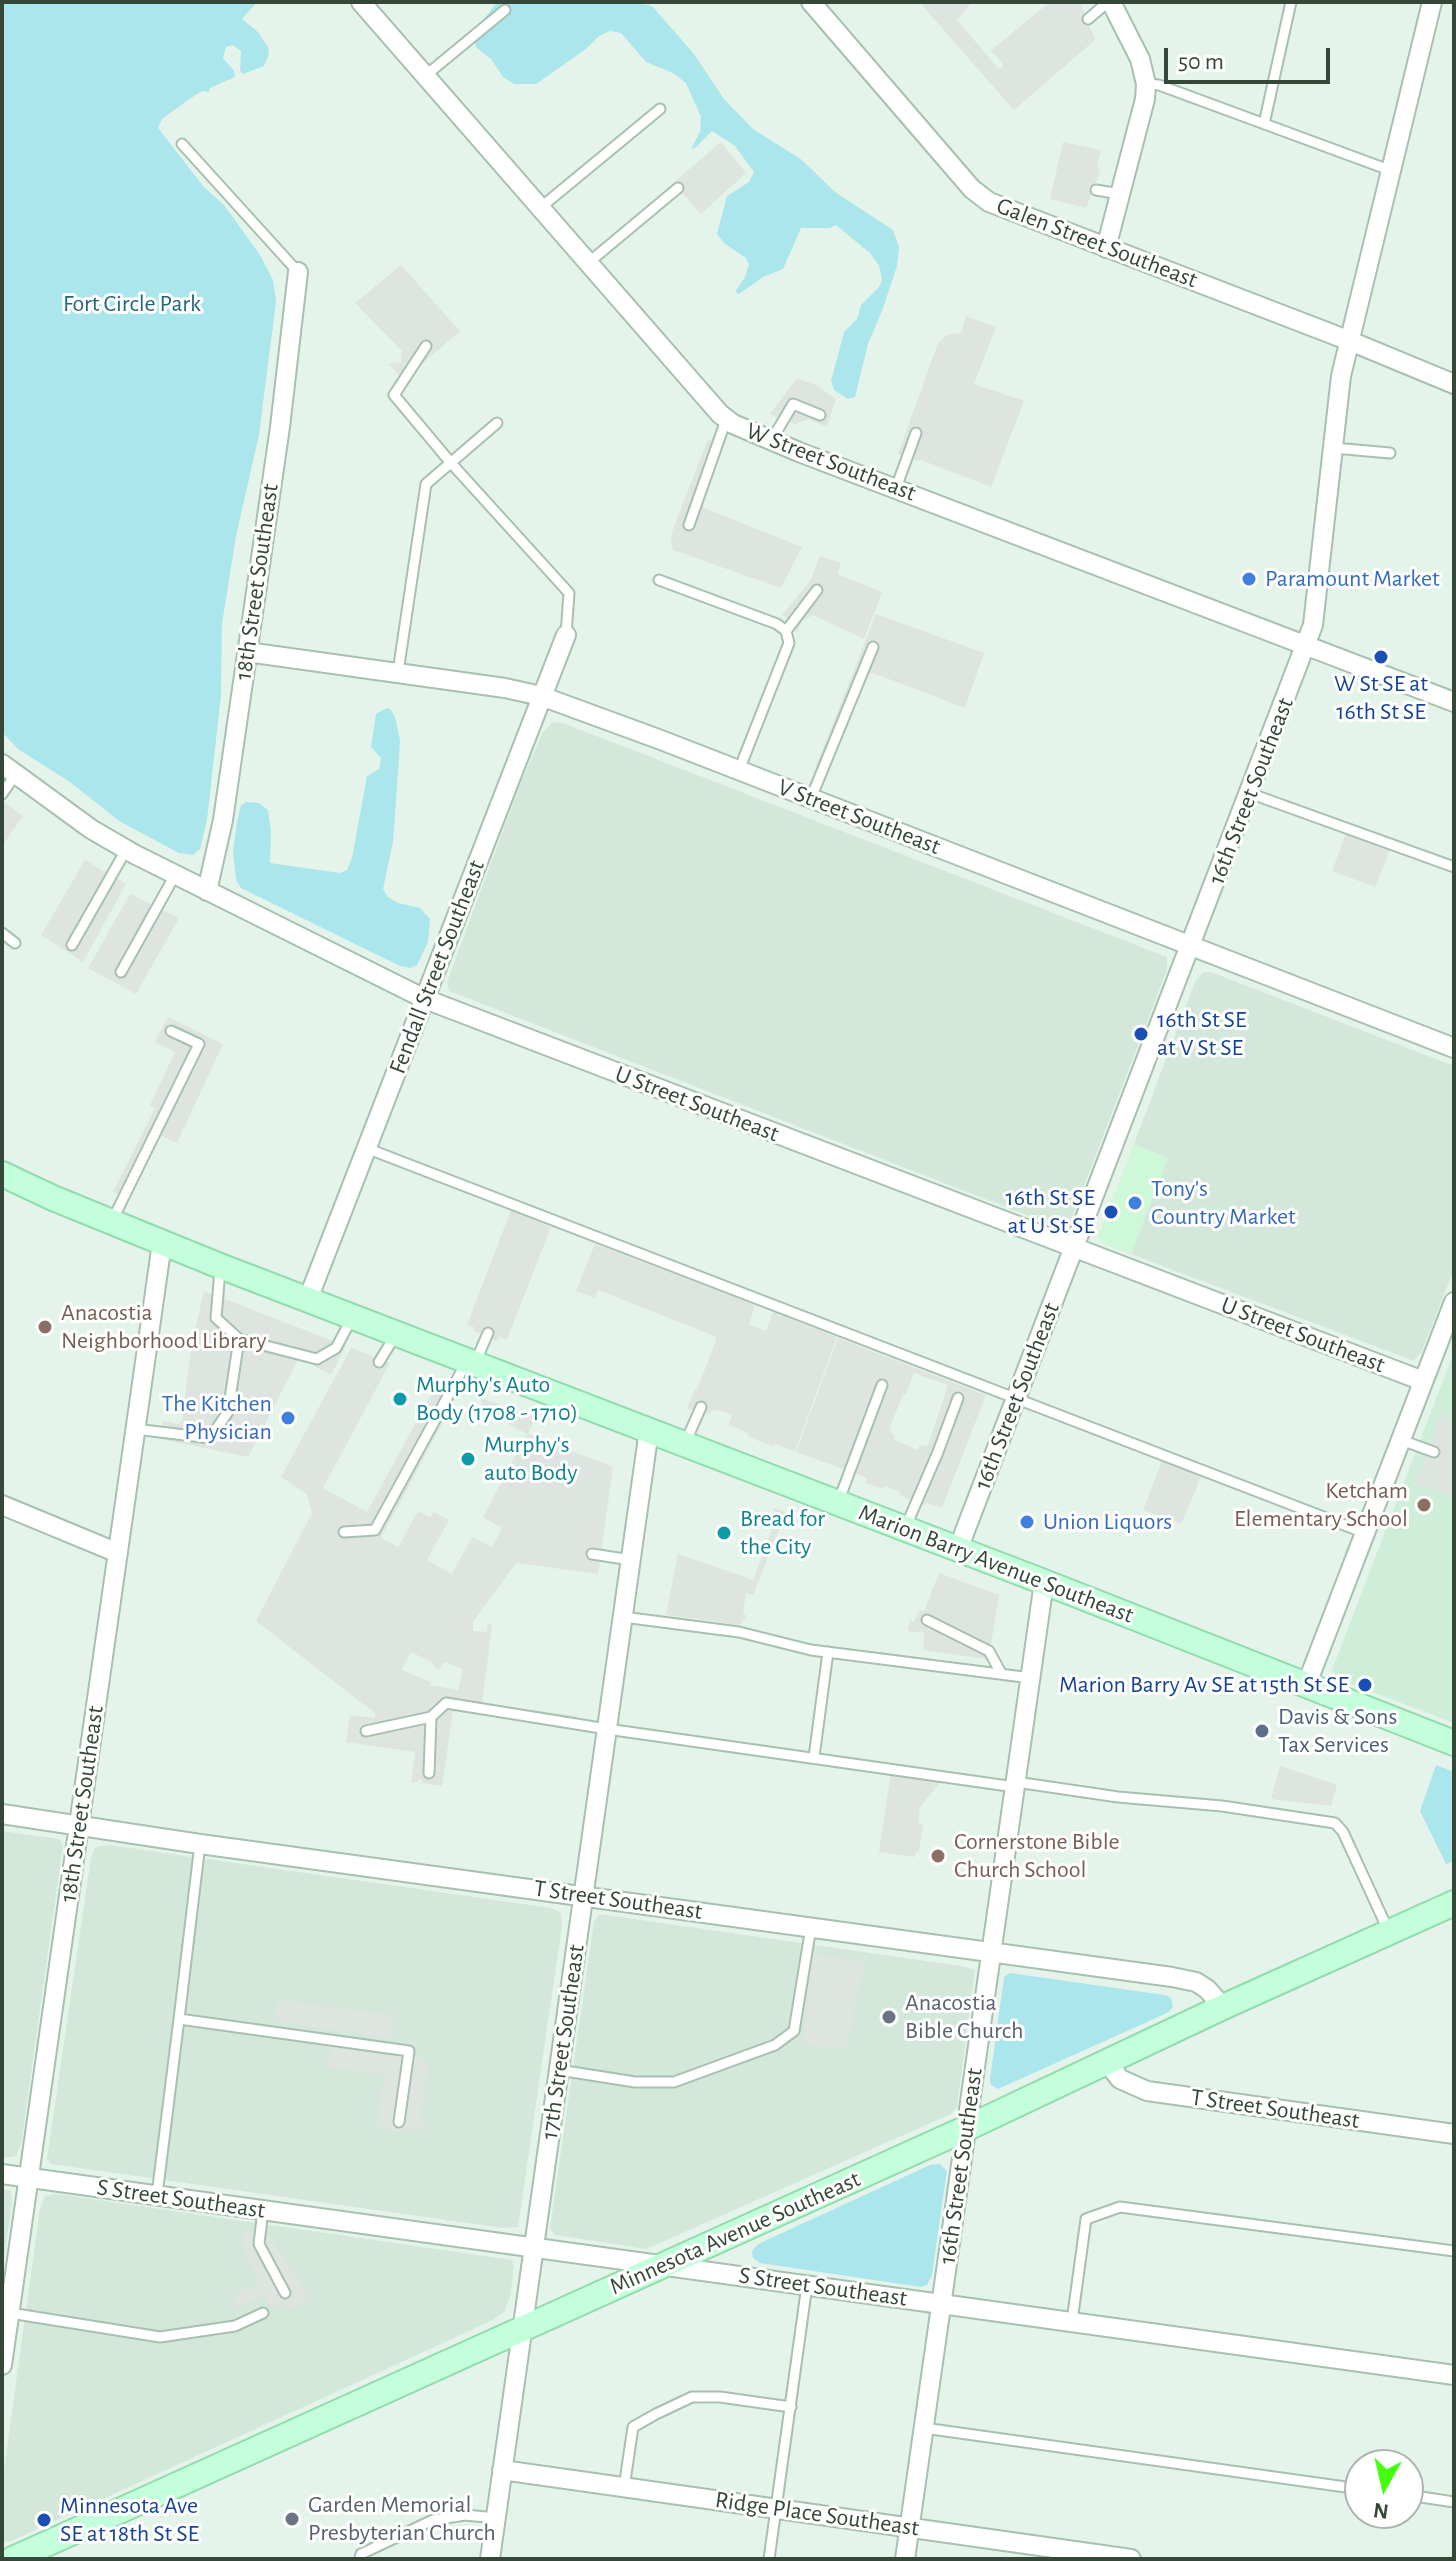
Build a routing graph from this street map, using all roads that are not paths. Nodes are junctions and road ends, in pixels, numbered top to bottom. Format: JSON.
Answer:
{"nodes":[{"id":1,"x":361,"y":2,"type":"edge"},
{"id":2,"x":811,"y":2,"type":"edge"},
{"id":3,"x":1110,"y":2,"type":"edge"},
{"id":4,"x":1291,"y":2,"type":"edge"},
{"id":5,"x":1432,"y":2,"type":"edge"},
{"id":6,"x":505,"y":10,"type":"dead end"},
{"id":7,"x":1088,"y":19,"type":"dead end"},
{"id":8,"x":425,"y":76,"type":"junction"},
{"id":9,"x":1146,"y":84,"type":"junction"},
{"id":10,"x":660,"y":109,"type":"dead end"},
{"id":11,"x":1264,"y":124,"type":"junction"},
{"id":12,"x":182,"y":144,"type":"dead end"},
{"id":13,"x":1392,"y":171,"type":"junction"},
{"id":14,"x":678,"y":188,"type":"dead end"},
{"id":15,"x":1096,"y":190,"type":"dead end"},
{"id":16,"x":1120,"y":194,"type":"junction"},
{"id":17,"x":540,"y":208,"type":"junction"},
{"id":18,"x":1106,"y":248,"type":"junction"},
{"id":19,"x":588,"y":263,"type":"junction"},
{"id":20,"x":298,"y":272,"type":"joint"},
{"id":21,"x":1350,"y":341,"type":"junction"},
{"id":22,"x":426,"y":346,"type":"dead end"},
{"id":23,"x":1454,"y":384,"type":"edge"},
{"id":24,"x":820,"y":415,"type":"dead end"},
{"id":25,"x":726,"y":420,"type":"junction"},
{"id":26,"x":497,"y":423,"type":"dead end"},
{"id":27,"x":916,"y":433,"type":"dead end"},
{"id":28,"x":771,"y":441,"type":"junction"},
{"id":29,"x":1334,"y":448,"type":"junction"},
{"id":30,"x":1390,"y":453,"type":"dead end"},
{"id":31,"x":451,"y":463,"type":"junction"},
{"id":32,"x":896,"y":488,"type":"junction"},
{"id":33,"x":689,"y":525,"type":"dead end"},
{"id":34,"x":659,"y":580,"type":"dead end"},
{"id":35,"x":817,"y":590,"type":"dead end"},
{"id":36,"x":786,"y":631,"type":"junction"},
{"id":37,"x":566,"y":635,"type":"joint"},
{"id":38,"x":1306,"y":646,"type":"junction"},
{"id":39,"x":873,"y":647,"type":"dead end"},
{"id":40,"x":247,"y":652,"type":"junction"},
{"id":41,"x":398,"y":672,"type":"junction"},
{"id":42,"x":541,"y":696,"type":"junction"},
{"id":43,"x":1454,"y":702,"type":"edge"},
{"id":44,"x":9,"y":769,"type":"edge"},
{"id":45,"x":739,"y":770,"type":"junction"},
{"id":46,"x":1249,"y":793,"type":"junction"},
{"id":47,"x":2,"y":794,"type":"edge"},
{"id":48,"x":811,"y":798,"type":"junction"},
{"id":49,"x":126,"y":850,"type":"junction"},
{"id":50,"x":1454,"y":867,"type":"edge"},
{"id":51,"x":175,"y":875,"type":"junction"},
{"id":52,"x":207,"y":891,"type":"junction"},
{"id":53,"x":2,"y":933,"type":"edge"},
{"id":54,"x":15,"y":943,"type":"dead end"},
{"id":55,"x":72,"y":945,"type":"dead end"},
{"id":56,"x":1191,"y":947,"type":"junction"},
{"id":57,"x":121,"y":972,"type":"dead end"},
{"id":58,"x":425,"y":999,"type":"junction"},
{"id":59,"x":171,"y":1031,"type":"dead end"},
{"id":60,"x":1454,"y":1048,"type":"edge"},
{"id":61,"x":366,"y":1148,"type":"junction"},
{"id":62,"x":2,"y":1174,"type":"edge"},
{"id":63,"x":111,"y":1223,"type":"junction"},
{"id":64,"x":162,"y":1243,"type":"junction"},
{"id":65,"x":1074,"y":1248,"type":"junction"},
{"id":66,"x":220,"y":1266,"type":"junction"},
{"id":67,"x":308,"y":1299,"type":"junction"},
{"id":68,"x":1454,"y":1302,"type":"edge"},
{"id":69,"x":353,"y":1317,"type":"junction"},
{"id":70,"x":397,"y":1333,"type":"junction"},
{"id":71,"x":488,"y":1333,"type":"dead end"},
{"id":72,"x":239,"y":1339,"type":"junction"},
{"id":73,"x":379,"y":1362,"type":"dead end"},
{"id":74,"x":471,"y":1362,"type":"junction"},
{"id":75,"x":1423,"y":1381,"type":"junction"},
{"id":76,"x":882,"y":1385,"type":"dead end"},
{"id":77,"x":958,"y":1398,"type":"dead end"},
{"id":78,"x":1016,"y":1398,"type":"junction"},
{"id":79,"x":701,"y":1407,"type":"dead end"},
{"id":80,"x":135,"y":1429,"type":"junction"},
{"id":81,"x":649,"y":1430,"type":"junction"},
{"id":82,"x":1401,"y":1440,"type":"junction"},
{"id":83,"x":685,"y":1444,"type":"junction"},
{"id":84,"x":1434,"y":1452,"type":"dead end"},
{"id":85,"x":838,"y":1503,"type":"junction"},
{"id":86,"x":2,"y":1505,"type":"edge"},
{"id":87,"x":905,"y":1529,"type":"junction"},
{"id":88,"x":344,"y":1532,"type":"dead end"},
{"id":89,"x":1365,"y":1533,"type":"junction"},
{"id":90,"x":958,"y":1549,"type":"junction"},
{"id":91,"x":118,"y":1553,"type":"junction"},
{"id":92,"x":592,"y":1554,"type":"dead end"},
{"id":93,"x":631,"y":1560,"type":"junction"},
{"id":94,"x":1044,"y":1582,"type":"junction"},
{"id":95,"x":623,"y":1617,"type":"junction"},
{"id":96,"x":927,"y":1620,"type":"dead end"},
{"id":97,"x":828,"y":1652,"type":"junction"},
{"id":98,"x":1001,"y":1673,"type":"junction"},
{"id":99,"x":1031,"y":1678,"type":"junction"},
{"id":100,"x":1306,"y":1686,"type":"junction"},
{"id":101,"x":431,"y":1717,"type":"junction"},
{"id":102,"x":607,"y":1729,"type":"junction"},
{"id":103,"x":366,"y":1731,"type":"dead end"},
{"id":104,"x":1454,"y":1743,"type":"edge"},
{"id":105,"x":814,"y":1757,"type":"junction"},
{"id":106,"x":429,"y":1773,"type":"dead end"},
{"id":107,"x":1016,"y":1785,"type":"junction"},
{"id":108,"x":2,"y":1814,"type":"edge"},
{"id":109,"x":79,"y":1825,"type":"junction"},
{"id":110,"x":200,"y":1844,"type":"junction"},
{"id":111,"x":584,"y":1895,"type":"junction"},
{"id":112,"x":1454,"y":1903,"type":"edge"},
{"id":113,"x":811,"y":1927,"type":"junction"},
{"id":114,"x":1389,"y":1932,"type":"junction"},
{"id":115,"x":991,"y":1952,"type":"junction"},
{"id":116,"x":1223,"y":2007,"type":"junction"},
{"id":117,"x":179,"y":2019,"type":"junction"},
{"id":118,"x":1106,"y":2061,"type":"junction"},
{"id":119,"x":559,"y":2070,"type":"junction"},
{"id":120,"x":399,"y":2122,"type":"dead end"},
{"id":121,"x":967,"y":2128,"type":"junction"},
{"id":122,"x":1454,"y":2134,"type":"edge"},
{"id":123,"x":2,"y":2174,"type":"edge"},
{"id":124,"x":29,"y":2178,"type":"junction"},
{"id":125,"x":157,"y":2195,"type":"junction"},
{"id":126,"x":263,"y":2210,"type":"junction"},
{"id":127,"x":534,"y":2247,"type":"junction"},
{"id":128,"x":1454,"y":2251,"type":"edge"},
{"id":129,"x":664,"y":2265,"type":"junction"},
{"id":130,"x":807,"y":2285,"type":"junction"},
{"id":131,"x":285,"y":2293,"type":"dead end"},
{"id":132,"x":942,"y":2304,"type":"junction"},
{"id":133,"x":10,"y":2313,"type":"junction"},
{"id":134,"x":263,"y":2313,"type":"dead end"},
{"id":135,"x":1072,"y":2321,"type":"junction"},
{"id":136,"x":522,"y":2328,"type":"junction"},
{"id":137,"x":2,"y":2365,"type":"edge"},
{"id":138,"x":1454,"y":2375,"type":"edge"},
{"id":139,"x":791,"y":2407,"type":"junction"},
{"id":140,"x":924,"y":2428,"type":"junction"},
{"id":141,"x":502,"y":2470,"type":"junction"},
{"id":142,"x":1344,"y":2487,"type":"edge"},
{"id":143,"x":624,"y":2488,"type":"junction"},
{"id":144,"x":1424,"y":2497,"type":"edge"},
{"id":145,"x":1454,"y":2502,"type":"edge"},
{"id":146,"x":776,"y":2509,"type":"junction"},
{"id":147,"x":496,"y":2518,"type":"junction"},
{"id":148,"x":910,"y":2527,"type":"junction"},
{"id":149,"x":13,"y":2559,"type":"edge"},
{"id":150,"x":360,"y":2559,"type":"edge"},
{"id":151,"x":490,"y":2559,"type":"edge"},
{"id":152,"x":769,"y":2559,"type":"edge"},
{"id":153,"x":905,"y":2559,"type":"edge"},
{"id":154,"x":1131,"y":2559,"type":"edge"}],
"edges":[{"from":1,"to":8,"type":"street","name":"W Street Southeast"},
{"from":2,"to":18,"type":"street","name":"Galen Street Southeast"},
{"from":3,"to":7,"type":"lane"},
{"from":3,"to":9,"type":"street"},
{"from":4,"to":11,"type":"lane"},
{"from":5,"to":13,"type":"street","name":"16th Street Southeast"},
{"from":6,"to":8,"type":"lane"},
{"from":8,"to":17,"type":"street","name":"W Street Southeast"},
{"from":9,"to":11,"type":"lane"},
{"from":9,"to":16,"type":"street"},
{"from":10,"to":17,"type":"lane"},
{"from":11,"to":13,"type":"lane"},
{"from":12,"to":20,"type":"lane"},
{"from":13,"to":21,"type":"street","name":"16th Street Southeast"},
{"from":14,"to":19,"type":"lane"},
{"from":15,"to":16,"type":"lane"},
{"from":16,"to":18,"type":"street"},
{"from":17,"to":19,"type":"street","name":"W Street Southeast"},
{"from":18,"to":21,"type":"street","name":"Galen Street Southeast"},
{"from":19,"to":25,"type":"street","name":"W Street Southeast"},
{"from":20,"to":40,"type":"street","name":"18th Street Southeast"},
{"from":21,"to":23,"type":"street","name":"Galen Street Southeast"},
{"from":21,"to":29,"type":"street","name":"16th Street Southeast"},
{"from":22,"to":31,"type":"lane"},
{"from":24,"to":28,"type":"lane"},
{"from":25,"to":28,"type":"street","name":"W Street Southeast"},
{"from":25,"to":33,"type":"lane"},
{"from":26,"to":31,"type":"lane"},
{"from":27,"to":32,"type":"lane"},
{"from":28,"to":32,"type":"street","name":"W Street Southeast"},
{"from":29,"to":30,"type":"lane"},
{"from":29,"to":38,"type":"street","name":"16th Street Southeast"},
{"from":31,"to":37,"type":"lane"},
{"from":31,"to":41,"type":"lane"},
{"from":32,"to":38,"type":"street","name":"W Street Southeast"},
{"from":34,"to":36,"type":"lane"},
{"from":35,"to":36,"type":"lane"},
{"from":36,"to":45,"type":"lane"},
{"from":37,"to":42,"type":"street","name":"Fendall Street Southeast"},
{"from":38,"to":43,"type":"street","name":"W Street Southeast"},
{"from":38,"to":46,"type":"street","name":"16th Street Southeast"},
{"from":39,"to":48,"type":"lane"},
{"from":40,"to":41,"type":"street","name":"V Street Southeast"},
{"from":40,"to":52,"type":"street","name":"18th Street Southeast"},
{"from":41,"to":42,"type":"street","name":"V Street Southeast"},
{"from":42,"to":45,"type":"street","name":"V Street Southeast"},
{"from":42,"to":58,"type":"street","name":"Fendall Street Southeast"},
{"from":44,"to":47,"type":"lane"},
{"from":44,"to":49,"type":"street","name":"U Street Southeast"},
{"from":45,"to":48,"type":"street","name":"V Street Southeast"},
{"from":46,"to":50,"type":"lane"},
{"from":46,"to":56,"type":"street","name":"16th Street Southeast"},
{"from":48,"to":56,"type":"street","name":"V Street Southeast"},
{"from":49,"to":51,"type":"street","name":"U Street Southeast"},
{"from":49,"to":55,"type":"lane"},
{"from":51,"to":52,"type":"street","name":"U Street Southeast"},
{"from":51,"to":57,"type":"lane"},
{"from":52,"to":58,"type":"street","name":"U Street Southeast"},
{"from":53,"to":54,"type":"lane"},
{"from":56,"to":60,"type":"street","name":"V Street Southeast"},
{"from":56,"to":65,"type":"street","name":"16th Street Southeast"},
{"from":58,"to":61,"type":"street","name":"Fendall Street Southeast"},
{"from":58,"to":65,"type":"street","name":"U Street Southeast"},
{"from":59,"to":63,"type":"lane"},
{"from":61,"to":67,"type":"street","name":"Fendall Street Southeast"},
{"from":61,"to":78,"type":"lane"},
{"from":62,"to":63,"type":"main road","name":"Marion Barry Avenue Southeast"},
{"from":63,"to":64,"type":"main road","name":"Marion Barry Avenue Southeast"},
{"from":64,"to":66,"type":"main road","name":"Marion Barry Avenue Southeast"},
{"from":64,"to":80,"type":"street","name":"18th Street Southeast"},
{"from":65,"to":75,"type":"street","name":"U Street Southeast"},
{"from":65,"to":78,"type":"street","name":"16th Street Southeast"},
{"from":66,"to":67,"type":"main road","name":"Marion Barry Avenue Southeast"},
{"from":66,"to":72,"type":"lane"},
{"from":67,"to":69,"type":"main road","name":"Marion Barry Avenue Southeast"},
{"from":68,"to":75,"type":"street"},
{"from":69,"to":70,"type":"main road","name":"Marion Barry Avenue Southeast"},
{"from":69,"to":72,"type":"lane"},
{"from":70,"to":73,"type":"lane"},
{"from":70,"to":74,"type":"main road","name":"Marion Barry Avenue Southeast"},
{"from":71,"to":74,"type":"lane"},
{"from":72,"to":80,"type":"lane"},
{"from":74,"to":81,"type":"main road","name":"Marion Barry Avenue Southeast"},
{"from":74,"to":88,"type":"lane"},
{"from":75,"to":82,"type":"street"},
{"from":76,"to":85,"type":"lane"},
{"from":77,"to":87,"type":"lane"},
{"from":78,"to":89,"type":"lane"},
{"from":78,"to":90,"type":"street","name":"16th Street Southeast"},
{"from":79,"to":83,"type":"lane"},
{"from":80,"to":91,"type":"street","name":"18th Street Southeast"},
{"from":81,"to":83,"type":"main road","name":"Marion Barry Avenue Southeast"},
{"from":81,"to":93,"type":"street","name":"17th Street Southeast"},
{"from":82,"to":84,"type":"lane"},
{"from":82,"to":89,"type":"street"},
{"from":83,"to":85,"type":"main road","name":"Marion Barry Avenue Southeast"},
{"from":85,"to":87,"type":"main road","name":"Marion Barry Avenue Southeast"},
{"from":86,"to":91,"type":"street"},
{"from":87,"to":90,"type":"main road","name":"Marion Barry Avenue Southeast"},
{"from":89,"to":100,"type":"street"},
{"from":90,"to":94,"type":"main road","name":"Marion Barry Avenue Southeast"},
{"from":91,"to":109,"type":"street","name":"18th Street Southeast"},
{"from":92,"to":93,"type":"lane"},
{"from":93,"to":95,"type":"street","name":"17th Street Southeast"},
{"from":94,"to":99,"type":"street","name":"16th Street Southeast"},
{"from":94,"to":100,"type":"main road","name":"Marion Barry Avenue Southeast"},
{"from":95,"to":97,"type":"lane"},
{"from":95,"to":102,"type":"street","name":"17th Street Southeast"},
{"from":96,"to":98,"type":"lane"},
{"from":97,"to":98,"type":"lane"},
{"from":97,"to":105,"type":"lane"},
{"from":98,"to":99,"type":"lane"},
{"from":99,"to":107,"type":"street","name":"16th Street Southeast"},
{"from":100,"to":104,"type":"main road","name":"Marion Barry Avenue Southeast"},
{"from":101,"to":102,"type":"lane"},
{"from":101,"to":103,"type":"lane"},
{"from":101,"to":106,"type":"lane"},
{"from":102,"to":105,"type":"lane"},
{"from":102,"to":111,"type":"street","name":"17th Street Southeast"},
{"from":105,"to":107,"type":"lane"},
{"from":107,"to":114,"type":"lane"},
{"from":107,"to":115,"type":"street","name":"16th Street Southeast"},
{"from":108,"to":109,"type":"street","name":"T Street Southeast"},
{"from":109,"to":110,"type":"street","name":"T Street Southeast"},
{"from":109,"to":124,"type":"street","name":"18th Street Southeast"},
{"from":110,"to":111,"type":"street","name":"T Street Southeast"},
{"from":110,"to":117,"type":"lane"},
{"from":111,"to":113,"type":"street","name":"T Street Southeast"},
{"from":111,"to":119,"type":"street","name":"17th Street Southeast"},
{"from":112,"to":114,"type":"main road","name":"Minnesota Avenue Southeast"},
{"from":113,"to":115,"type":"street","name":"T Street Southeast"},
{"from":113,"to":119,"type":"lane"},
{"from":114,"to":116,"type":"main road","name":"Minnesota Avenue Southeast"},
{"from":115,"to":116,"type":"street","name":"T Street Southeast"},
{"from":115,"to":121,"type":"street","name":"16th Street Southeast"},
{"from":116,"to":118,"type":"main road","name":"Minnesota Avenue Southeast"},
{"from":117,"to":120,"type":"lane"},
{"from":117,"to":125,"type":"lane"},
{"from":118,"to":121,"type":"main road","name":"Minnesota Avenue Southeast"},
{"from":118,"to":122,"type":"street","name":"T Street Southeast"},
{"from":119,"to":127,"type":"street","name":"17th Street Southeast"},
{"from":121,"to":129,"type":"main road","name":"Minnesota Avenue Southeast"},
{"from":121,"to":132,"type":"street","name":"16th Street Southeast"},
{"from":123,"to":124,"type":"street","name":"S Street Southeast"},
{"from":124,"to":125,"type":"street","name":"S Street Southeast"},
{"from":124,"to":133,"type":"street","name":"18th Street Southeast"},
{"from":125,"to":126,"type":"street","name":"S Street Southeast"},
{"from":126,"to":127,"type":"street","name":"S Street Southeast"},
{"from":126,"to":131,"type":"lane"},
{"from":127,"to":129,"type":"street","name":"S Street Southeast"},
{"from":127,"to":136,"type":"street","name":"17th Street Southeast"},
{"from":128,"to":135,"type":"lane"},
{"from":129,"to":130,"type":"street","name":"S Street Southeast"},
{"from":129,"to":136,"type":"main road","name":"Minnesota Avenue Southeast"},
{"from":130,"to":132,"type":"street","name":"S Street Southeast"},
{"from":130,"to":139,"type":"lane"},
{"from":132,"to":135,"type":"street","name":"S Street Southeast"},
{"from":132,"to":140,"type":"street","name":"16th Street Southeast"},
{"from":133,"to":134,"type":"lane"},
{"from":133,"to":137,"type":"street","name":"18th Street Southeast"},
{"from":135,"to":138,"type":"street","name":"S Street Southeast"},
{"from":136,"to":141,"type":"street","name":"17th Street Southeast"},
{"from":136,"to":149,"type":"main road","name":"Minnesota Avenue Southeast"},
{"from":139,"to":143,"type":"lane"},
{"from":139,"to":146,"type":"lane"},
{"from":140,"to":142,"type":"lane"},
{"from":140,"to":148,"type":"street","name":"16th Street Southeast"},
{"from":141,"to":143,"type":"street","name":"Ridge Place Southeast"},
{"from":141,"to":147,"type":"street","name":"17th Street Southeast"},
{"from":143,"to":146,"type":"street","name":"Ridge Place Southeast"},
{"from":144,"to":145,"type":"lane"},
{"from":146,"to":148,"type":"street","name":"Ridge Place Southeast"},
{"from":146,"to":152,"type":"lane"},
{"from":147,"to":150,"type":"lane"},
{"from":147,"to":151,"type":"street","name":"17th Street Southeast"},
{"from":148,"to":153,"type":"street","name":"16th Street Southeast"},
{"from":148,"to":154,"type":"street","name":"Ridge Place Southeast"}]}
